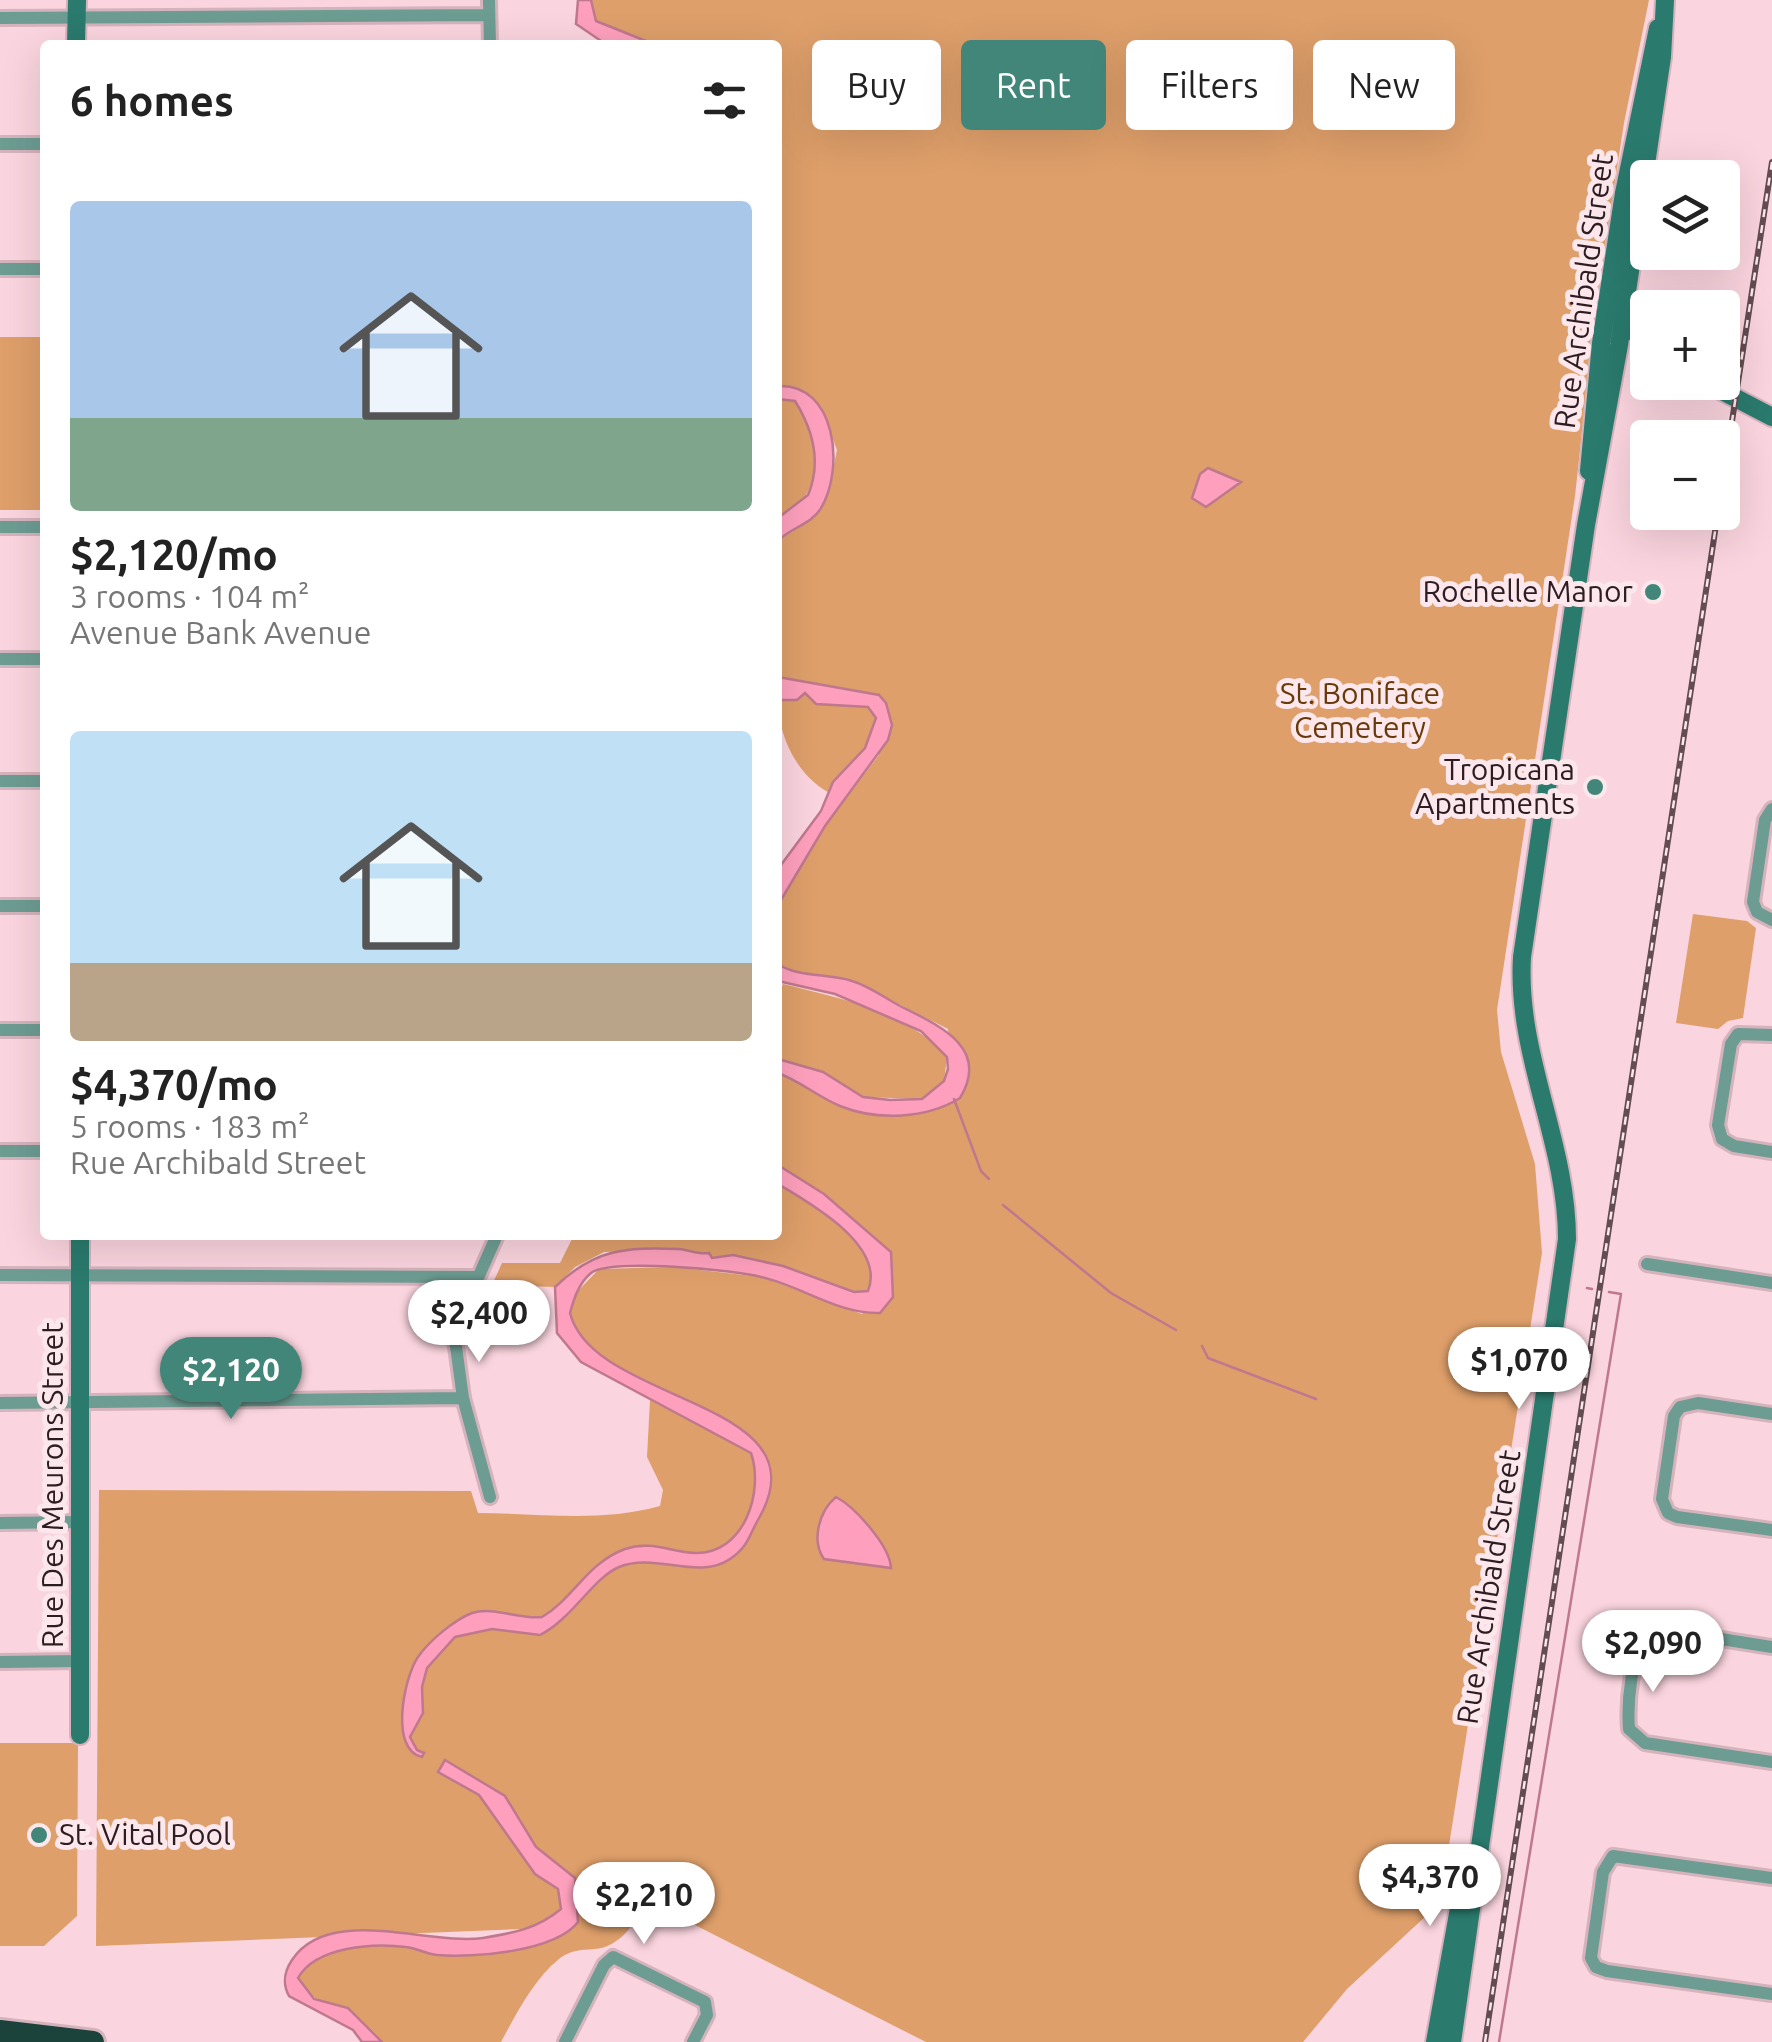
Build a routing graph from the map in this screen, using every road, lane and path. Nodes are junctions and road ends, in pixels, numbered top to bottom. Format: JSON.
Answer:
{"nodes":[{"id":1,"x":490,"y":0,"type":"edge"},
{"id":2,"x":1665,"y":4,"type":"edge"},
{"id":3,"x":76,"y":9,"type":"edge"},
{"id":4,"x":487,"y":15,"type":"junction"},
{"id":5,"x":0,"y":18,"type":"edge"},
{"id":6,"x":76,"y":40,"type":"edge"},
{"id":7,"x":490,"y":40,"type":"edge"},
{"id":8,"x":0,"y":144,"type":"edge"},
{"id":9,"x":40,"y":144,"type":"edge"},
{"id":10,"x":40,"y":269,"type":"edge"},
{"id":11,"x":0,"y":270,"type":"edge"},
{"id":12,"x":1626,"y":289,"type":"junction"},
{"id":13,"x":1630,"y":316,"type":"edge"},
{"id":14,"x":1610,"y":344,"type":"junction"},
{"id":15,"x":1630,"y":348,"type":"edge"},
{"id":16,"x":1739,"y":400,"type":"edge"},
{"id":17,"x":1772,"y":417,"type":"edge"},
{"id":18,"x":40,"y":527,"type":"edge"},
{"id":19,"x":0,"y":528,"type":"edge"},
{"id":20,"x":0,"y":659,"type":"edge"},
{"id":21,"x":40,"y":659,"type":"edge"},
{"id":22,"x":0,"y":782,"type":"edge"},
{"id":23,"x":40,"y":782,"type":"edge"},
{"id":24,"x":1772,"y":809,"type":"edge"},
{"id":25,"x":0,"y":906,"type":"edge"},
{"id":26,"x":40,"y":906,"type":"edge"},
{"id":27,"x":1772,"y":920,"type":"edge"},
{"id":28,"x":0,"y":1030,"type":"edge"},
{"id":29,"x":40,"y":1030,"type":"edge"},
{"id":30,"x":1772,"y":1035,"type":"edge"},
{"id":31,"x":0,"y":1151,"type":"edge"},
{"id":32,"x":40,"y":1151,"type":"edge"},
{"id":33,"x":1772,"y":1152,"type":"edge"},
{"id":34,"x":80,"y":1240,"type":"edge"},
{"id":35,"x":494,"y":1240,"type":"edge"},
{"id":36,"x":1647,"y":1264,"type":"dead end"},
{"id":37,"x":80,"y":1275,"type":"junction"},
{"id":38,"x":0,"y":1276,"type":"edge"},
{"id":39,"x":476,"y":1276,"type":"junction"},
{"id":40,"x":1772,"y":1282,"type":"edge"},
{"id":41,"x":462,"y":1398,"type":"junction"},
{"id":42,"x":0,"y":1402,"type":"edge"},
{"id":43,"x":82,"y":1402,"type":"junction"},
{"id":44,"x":1772,"y":1414,"type":"edge"},
{"id":45,"x":490,"y":1497,"type":"dead end"},
{"id":46,"x":80,"y":1522,"type":"junction"},
{"id":47,"x":0,"y":1523,"type":"edge"},
{"id":48,"x":1772,"y":1530,"type":"edge"},
{"id":49,"x":1772,"y":1647,"type":"edge"},
{"id":50,"x":82,"y":1661,"type":"junction"},
{"id":51,"x":0,"y":1662,"type":"edge"},
{"id":52,"x":80,"y":1735,"type":"dead end"},
{"id":53,"x":1772,"y":1762,"type":"edge"},
{"id":54,"x":1480,"y":1829,"type":"junction"},
{"id":55,"x":1772,"y":1878,"type":"edge"},
{"id":56,"x":1772,"y":1994,"type":"edge"},
{"id":57,"x":0,"y":2031,"type":"edge"},
{"id":58,"x":92,"y":2042,"type":"edge"},
{"id":59,"x":564,"y":2042,"type":"edge"},
{"id":60,"x":692,"y":2042,"type":"edge"},
{"id":61,"x":1436,"y":2042,"type":"edge"},
{"id":62,"x":1452,"y":2042,"type":"edge"}],
"edges":[{"from":1,"to":4,"type":"street"},
{"from":2,"to":12,"type":"main road","name":"Rue Archibald Street"},
{"from":2,"to":14,"type":"main road","name":"Rue Archibald Street"},
{"from":3,"to":4,"type":"street"},
{"from":3,"to":5,"type":"street"},
{"from":3,"to":6,"type":"main road"},
{"from":4,"to":7,"type":"street"},
{"from":8,"to":9,"type":"street"},
{"from":10,"to":11,"type":"street"},
{"from":12,"to":13,"type":"main road"},
{"from":12,"to":14,"type":"main road","name":"Rue Archibald Street"},
{"from":14,"to":15,"type":"main road"},
{"from":14,"to":54,"type":"main road","name":"Rue Archibald Street"},
{"from":16,"to":17,"type":"main road"},
{"from":18,"to":19,"type":"street"},
{"from":20,"to":21,"type":"street"},
{"from":22,"to":23,"type":"street"},
{"from":24,"to":27,"type":"street"},
{"from":25,"to":26,"type":"street"},
{"from":28,"to":29,"type":"street"},
{"from":30,"to":33,"type":"street"},
{"from":31,"to":32,"type":"street"},
{"from":34,"to":37,"type":"main road","name":"Rue Des Meurons Street"},
{"from":35,"to":39,"type":"street"},
{"from":36,"to":40,"type":"street"},
{"from":37,"to":38,"type":"street"},
{"from":37,"to":39,"type":"street"},
{"from":37,"to":43,"type":"main road","name":"Rue Des Meurons Street"},
{"from":39,"to":41,"type":"street"},
{"from":41,"to":43,"type":"street"},
{"from":41,"to":45,"type":"street"},
{"from":42,"to":43,"type":"street"},
{"from":43,"to":46,"type":"main road","name":"Rue Des Meurons Street"},
{"from":44,"to":48,"type":"street"},
{"from":46,"to":47,"type":"street"},
{"from":46,"to":50,"type":"main road","name":"Rue Des Meurons Street"},
{"from":49,"to":53,"type":"street"},
{"from":50,"to":51,"type":"street"},
{"from":50,"to":52,"type":"main road","name":"Rue Des Meurons Street"},
{"from":54,"to":61,"type":"main road","name":"Rue Archibald Street"},
{"from":54,"to":62,"type":"main road","name":"Rue Archibald Street"},
{"from":55,"to":56,"type":"street"},
{"from":57,"to":58,"type":"highway"},
{"from":59,"to":60,"type":"street"}]}
